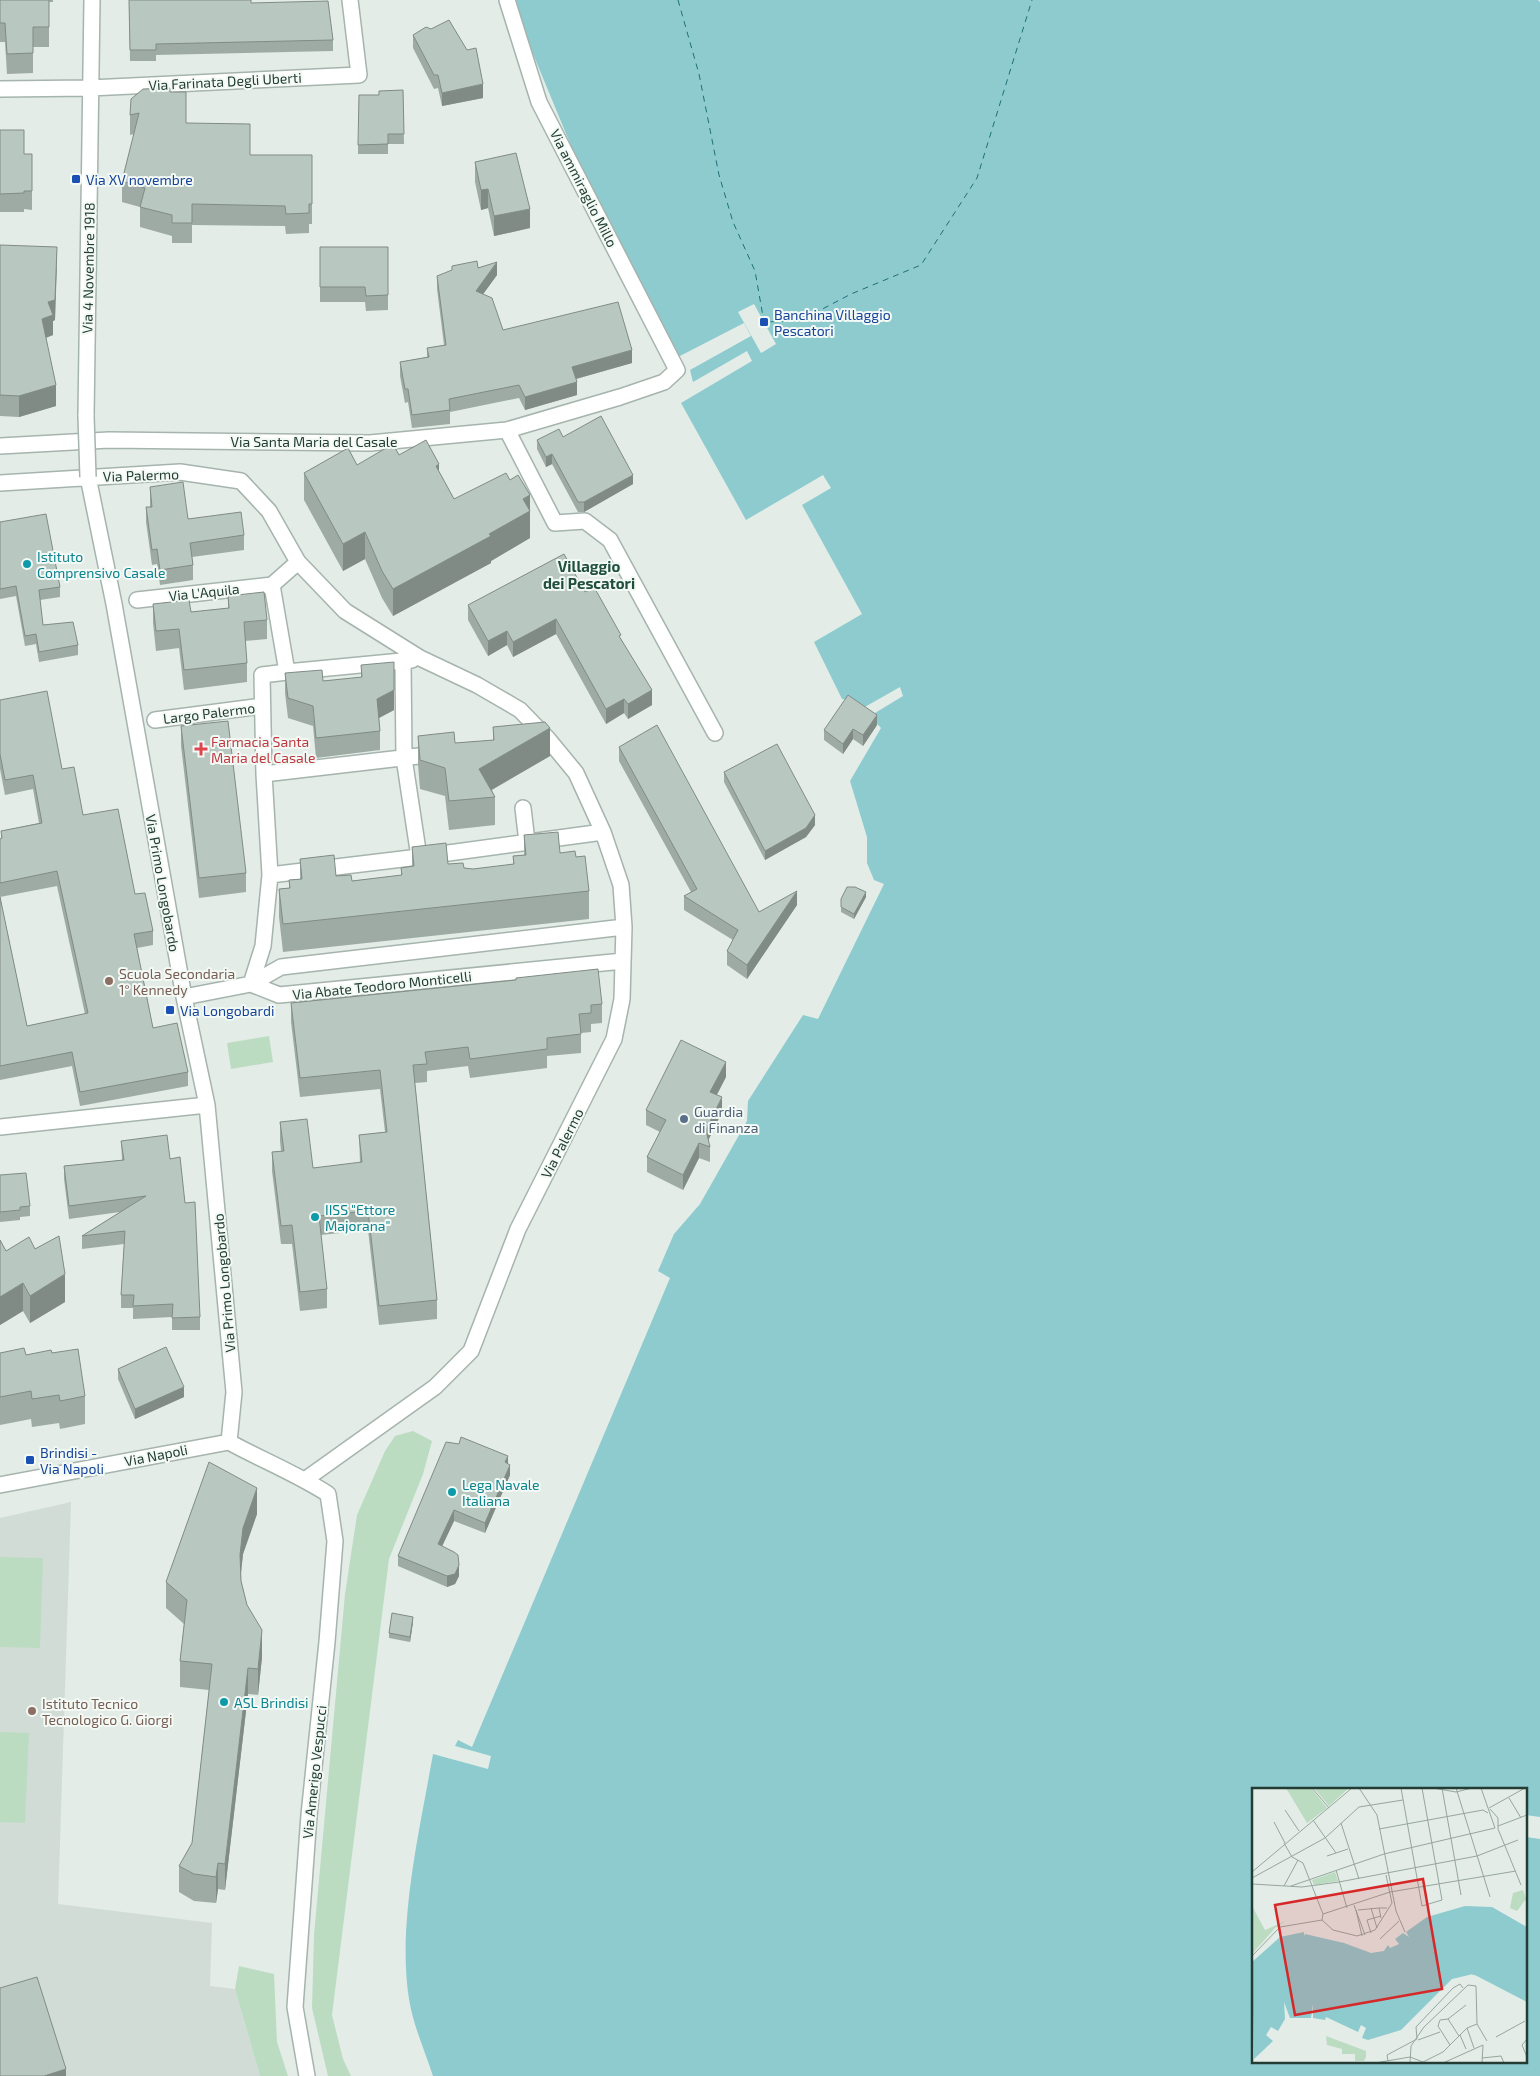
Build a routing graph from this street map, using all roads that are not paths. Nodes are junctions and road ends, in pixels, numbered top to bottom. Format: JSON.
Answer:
{"nodes":[{"id":1,"x":92,"y":0,"type":"edge"},
{"id":2,"x":350,"y":0,"type":"edge"},
{"id":3,"x":507,"y":0,"type":"edge"},
{"id":4,"x":90,"y":88,"type":"junction"},
{"id":5,"x":0,"y":89,"type":"edge"},
{"id":6,"x":677,"y":370,"type":"joint"},
{"id":7,"x":86,"y":416,"type":"joint"},
{"id":8,"x":507,"y":430,"type":"junction"},
{"id":9,"x":0,"y":446,"type":"edge"},
{"id":10,"x":88,"y":477,"type":"junction"},
{"id":11,"x":0,"y":483,"type":"edge"},
{"id":12,"x":298,"y":562,"type":"junction"},
{"id":13,"x":272,"y":585,"type":"junction"},
{"id":14,"x":137,"y":600,"type":"dead end"},
{"id":15,"x":420,"y":658,"type":"junction"},
{"id":16,"x":402,"y":661,"type":"junction"},
{"id":17,"x":287,"y":672,"type":"junction"},
{"id":18,"x":262,"y":706,"type":"junction"},
{"id":19,"x":155,"y":720,"type":"dead end"},
{"id":20,"x":714,"y":733,"type":"dead end"},
{"id":21,"x":548,"y":739,"type":"junction"},
{"id":22,"x":529,"y":741,"type":"edge"},
{"id":23,"x":452,"y":752,"type":"edge"},
{"id":24,"x":404,"y":758,"type":"junction"},
{"id":25,"x":264,"y":774,"type":"junction"},
{"id":26,"x":523,"y":808,"type":"dead end"},
{"id":27,"x":603,"y":832,"type":"junction"},
{"id":28,"x":527,"y":842,"type":"junction"},
{"id":29,"x":419,"y":857,"type":"junction"},
{"id":30,"x":270,"y":875,"type":"junction"},
{"id":31,"x":624,"y":927,"type":"junction"},
{"id":32,"x":623,"y":961,"type":"junction"},
{"id":33,"x":251,"y":984,"type":"junction"},
{"id":34,"x":184,"y":997,"type":"junction"},
{"id":35,"x":207,"y":1104,"type":"junction"},
{"id":36,"x":0,"y":1127,"type":"edge"},
{"id":37,"x":229,"y":1442,"type":"junction"},
{"id":38,"x":306,"y":1480,"type":"junction"},
{"id":39,"x":0,"y":1485,"type":"edge"},
{"id":40,"x":307,"y":2076,"type":"edge"}],
"edges":[{"from":1,"to":4,"type":"street","name":"Via 4 Novembre 1918"},
{"from":2,"to":4,"type":"street","name":"Via Farinata Degli Uberti"},
{"from":3,"to":6,"type":"street","name":"Via ammiraglio Millo"},
{"from":4,"to":5,"type":"street"},
{"from":4,"to":7,"type":"street","name":"Via 4 Novembre 1918"},
{"from":6,"to":8,"type":"street","name":"Via Santa Maria del Casale"},
{"from":7,"to":10,"type":"street","name":"Via Primo Longobardo","bridge":true},
{"from":8,"to":9,"type":"street","name":"Via Santa Maria del Casale"},
{"from":8,"to":20,"type":"street"},
{"from":10,"to":11,"type":"street","name":"Via Palermo"},
{"from":10,"to":12,"type":"street","name":"Via Palermo"},
{"from":10,"to":34,"type":"street","name":"Via Primo Longobardo"},
{"from":12,"to":13,"type":"street"},
{"from":12,"to":15,"type":"street","name":"Via Palermo"},
{"from":13,"to":14,"type":"street","name":"Via L'Aquila"},
{"from":13,"to":17,"type":"street"},
{"from":15,"to":16,"type":"street"},
{"from":15,"to":21,"type":"street","name":"Via Palermo"},
{"from":16,"to":17,"type":"street"},
{"from":16,"to":24,"type":"street"},
{"from":17,"to":18,"type":"street","name":"Largo Palermo"},
{"from":18,"to":19,"type":"street","name":"Largo Palermo"},
{"from":18,"to":25,"type":"street","name":"Largo Palermo"},
{"from":21,"to":22,"type":"street"},
{"from":21,"to":27,"type":"street","name":"Via Palermo"},
{"from":23,"to":24,"type":"street"},
{"from":24,"to":25,"type":"street"},
{"from":24,"to":29,"type":"street"},
{"from":25,"to":30,"type":"street","name":"Largo Palermo"},
{"from":26,"to":28,"type":"street"},
{"from":27,"to":28,"type":"street"},
{"from":27,"to":31,"type":"street","name":"Via Palermo"},
{"from":28,"to":29,"type":"street"},
{"from":29,"to":30,"type":"street"},
{"from":30,"to":33,"type":"street","name":"Largo Palermo"},
{"from":31,"to":32,"type":"street","name":"Via Palermo"},
{"from":31,"to":33,"type":"street","name":"Via Abate Teodoro Monticelli"},
{"from":32,"to":33,"type":"street","name":"Via Abate Teodoro Monticelli"},
{"from":32,"to":38,"type":"street","name":"Via Palermo"},
{"from":33,"to":34,"type":"street"},
{"from":34,"to":35,"type":"street","name":"Via Primo Longobardo"},
{"from":35,"to":36,"type":"street"},
{"from":35,"to":37,"type":"street","name":"Via Primo Longobardo"},
{"from":37,"to":38,"type":"street"},
{"from":37,"to":39,"type":"street","name":"Via Napoli"},
{"from":38,"to":40,"type":"street","name":"Via Amerigo Vespucci"}]}
